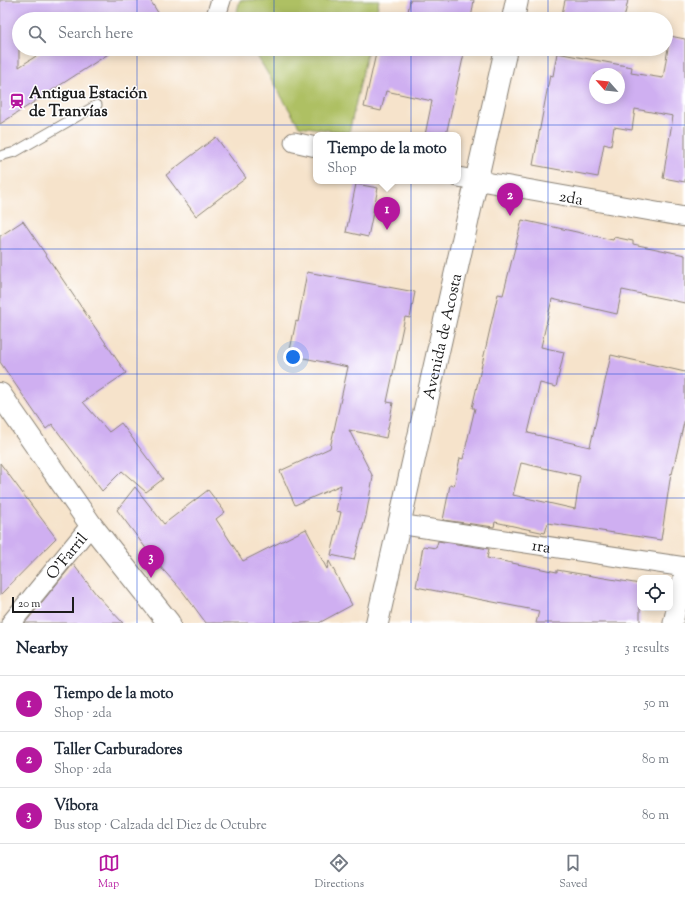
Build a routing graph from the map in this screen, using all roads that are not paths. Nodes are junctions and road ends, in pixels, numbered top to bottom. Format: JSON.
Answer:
{"nodes":[{"id":1,"x":221,"y":0,"type":"edge"},
{"id":2,"x":517,"y":0,"type":"edge"},
{"id":3,"x":217,"y":12,"type":"edge"},
{"id":4,"x":514,"y":12,"type":"edge"},
{"id":5,"x":504,"y":56,"type":"edge"},
{"id":6,"x":97,"y":105,"type":"dead end"},
{"id":7,"x":294,"y":142,"type":"dead end"},
{"id":8,"x":313,"y":146,"type":"edge"},
{"id":9,"x":0,"y":156,"type":"edge"},
{"id":10,"x":467,"y":179,"type":"edge"},
{"id":11,"x":685,"y":217,"type":"edge"},
{"id":12,"x":0,"y":394,"type":"edge"},
{"id":13,"x":398,"y":524,"type":"junction"},
{"id":14,"x":91,"y":525,"type":"junction"},
{"id":15,"x":685,"y":568,"type":"edge"},
{"id":16,"x":10,"y":623,"type":"edge"},
{"id":17,"x":169,"y":623,"type":"edge"},
{"id":18,"x":377,"y":623,"type":"edge"},
{"id":19,"x":673,"y":623,"type":"edge"}],
"edges":[{"from":1,"to":3,"type":"street"},
{"from":2,"to":4,"type":"main road"},
{"from":5,"to":10,"type":"main road","name":"Avenida de Acosta"},
{"from":6,"to":9,"type":"lane"},
{"from":7,"to":8,"type":"street"},
{"from":10,"to":11,"type":"street","name":"2da"},
{"from":10,"to":13,"type":"main road","name":"Avenida de Acosta"},
{"from":12,"to":14,"type":"main road"},
{"from":13,"to":15,"type":"street","name":"1ra"},
{"from":13,"to":18,"type":"main road","name":"Avenida de Acosta"},
{"from":14,"to":16,"type":"street","name":"O'Farril"},
{"from":14,"to":17,"type":"main road"},
{"from":15,"to":19,"type":"street"}]}
